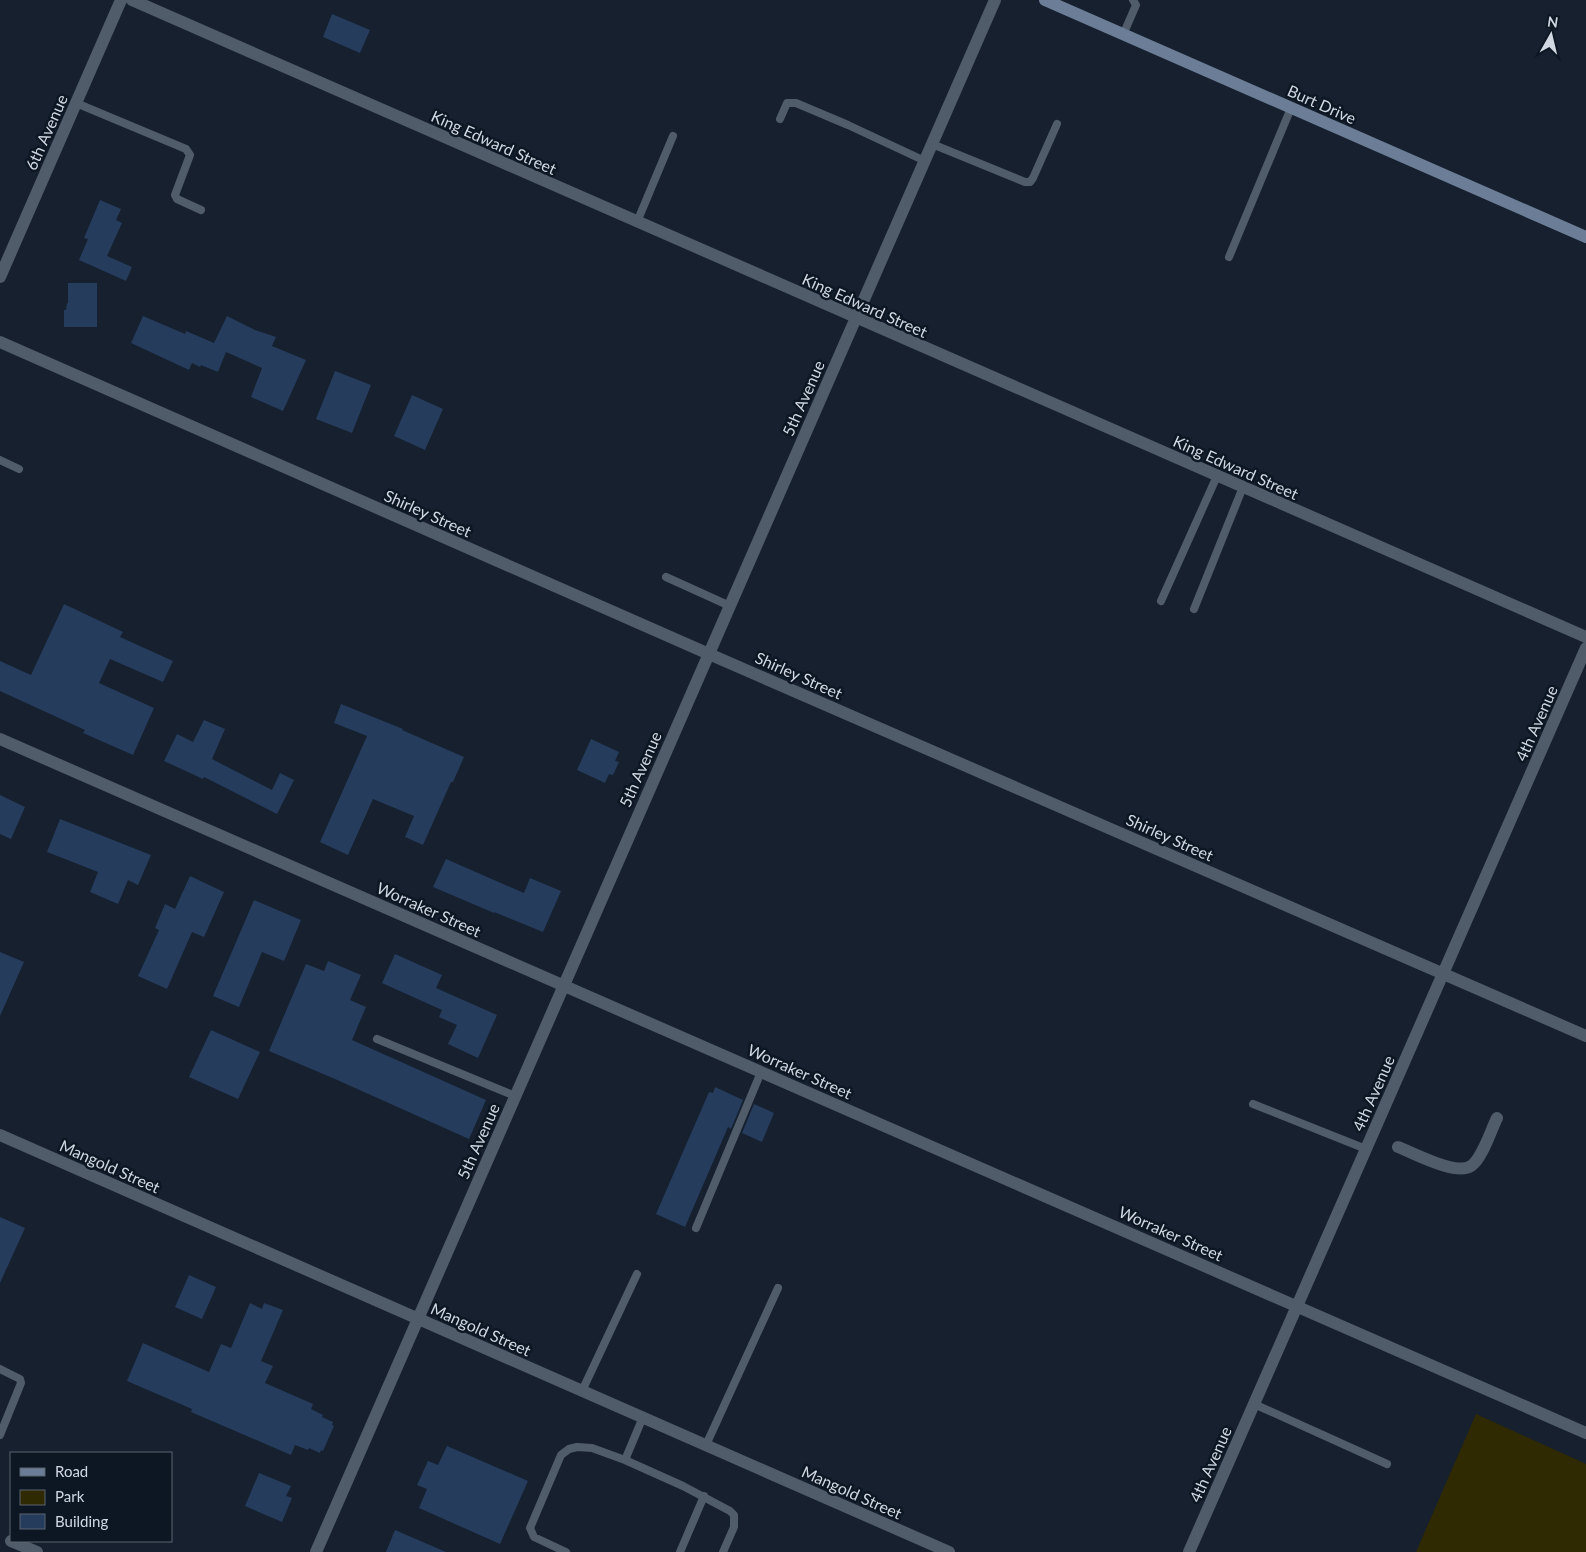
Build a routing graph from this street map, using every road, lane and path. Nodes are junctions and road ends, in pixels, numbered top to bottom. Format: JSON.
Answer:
{"nodes":[{"id":1,"x":122,"y":0,"type":"edge"},
{"id":2,"x":132,"y":0,"type":"edge"},
{"id":3,"x":994,"y":0,"type":"edge"},
{"id":4,"x":1045,"y":0,"type":"edge"},
{"id":5,"x":1133,"y":0,"type":"edge"},
{"id":6,"x":1123,"y":35,"type":"junction"},
{"id":7,"x":76,"y":103,"type":"junction"},
{"id":8,"x":1291,"y":108,"type":"junction"},
{"id":9,"x":780,"y":119,"type":"dead end"},
{"id":10,"x":1057,"y":124,"type":"dead end"},
{"id":11,"x":673,"y":136,"type":"dead end"},
{"id":12,"x":932,"y":144,"type":"junction"},
{"id":13,"x":925,"y":161,"type":"junction"},
{"id":14,"x":201,"y":210,"type":"dead end"},
{"id":15,"x":636,"y":222,"type":"junction"},
{"id":16,"x":1586,"y":237,"type":"edge"},
{"id":17,"x":1229,"y":257,"type":"dead end"},
{"id":18,"x":0,"y":277,"type":"edge"},
{"id":19,"x":856,"y":318,"type":"junction"},
{"id":20,"x":0,"y":342,"type":"edge"},
{"id":21,"x":0,"y":460,"type":"edge"},
{"id":22,"x":19,"y":469,"type":"dead end"},
{"id":23,"x":1217,"y":476,"type":"junction"},
{"id":24,"x":1243,"y":487,"type":"junction"},
{"id":25,"x":666,"y":577,"type":"dead end"},
{"id":26,"x":1162,"y":601,"type":"dead end"},
{"id":27,"x":730,"y":606,"type":"junction"},
{"id":28,"x":1194,"y":609,"type":"dead end"},
{"id":29,"x":1586,"y":637,"type":"edge"},
{"id":30,"x":1586,"y":648,"type":"edge"},
{"id":31,"x":709,"y":654,"type":"junction"},
{"id":32,"x":0,"y":739,"type":"edge"},
{"id":33,"x":1443,"y":973,"type":"junction"},
{"id":34,"x":563,"y":985,"type":"junction"},
{"id":35,"x":1586,"y":1036,"type":"edge"},
{"id":36,"x":377,"y":1039,"type":"dead end"},
{"id":37,"x":762,"y":1072,"type":"junction"},
{"id":38,"x":515,"y":1096,"type":"junction"},
{"id":39,"x":1253,"y":1104,"type":"dead end"},
{"id":40,"x":1497,"y":1118,"type":"dead end"},
{"id":41,"x":0,"y":1135,"type":"edge"},
{"id":42,"x":1398,"y":1147,"type":"dead end"},
{"id":43,"x":1366,"y":1149,"type":"junction"},
{"id":44,"x":696,"y":1228,"type":"dead end"},
{"id":45,"x":637,"y":1274,"type":"dead end"},
{"id":46,"x":778,"y":1288,"type":"dead end"},
{"id":47,"x":1297,"y":1306,"type":"junction"},
{"id":48,"x":418,"y":1319,"type":"junction"},
{"id":49,"x":0,"y":1369,"type":"edge"},
{"id":50,"x":582,"y":1391,"type":"junction"},
{"id":51,"x":1254,"y":1404,"type":"junction"},
{"id":52,"x":643,"y":1418,"type":"junction"},
{"id":53,"x":1586,"y":1432,"type":"edge"},
{"id":54,"x":0,"y":1434,"type":"edge"},
{"id":55,"x":706,"y":1446,"type":"junction"},
{"id":56,"x":625,"y":1460,"type":"junction"},
{"id":57,"x":1386,"y":1464,"type":"dead end"},
{"id":58,"x":704,"y":1496,"type":"junction"},
{"id":59,"x":13,"y":1542,"type":"edge"},
{"id":60,"x":37,"y":1552,"type":"edge"},
{"id":61,"x":316,"y":1552,"type":"edge"},
{"id":62,"x":566,"y":1552,"type":"edge"},
{"id":63,"x":680,"y":1552,"type":"edge"},
{"id":64,"x":723,"y":1552,"type":"edge"},
{"id":65,"x":949,"y":1552,"type":"edge"},
{"id":66,"x":1190,"y":1552,"type":"edge"}],
"edges":[{"from":1,"to":7,"type":"street","name":"6th Avenue"},
{"from":2,"to":15,"type":"street","name":"King Edward Street"},
{"from":3,"to":12,"type":"street","name":"5th Avenue"},
{"from":4,"to":6,"type":"street","name":"Burt Drive"},
{"from":5,"to":6,"type":"lane"},
{"from":6,"to":8,"type":"street","name":"Burt Drive"},
{"from":7,"to":14,"type":"lane"},
{"from":7,"to":18,"type":"street","name":"6th Avenue"},
{"from":8,"to":16,"type":"street","name":"Burt Drive"},
{"from":8,"to":17,"type":"lane"},
{"from":9,"to":13,"type":"lane"},
{"from":10,"to":12,"type":"lane"},
{"from":11,"to":15,"type":"lane"},
{"from":12,"to":13,"type":"street","name":"5th Avenue"},
{"from":13,"to":19,"type":"street","name":"5th Avenue"},
{"from":15,"to":19,"type":"street","name":"King Edward Street"},
{"from":19,"to":23,"type":"street","name":"King Edward Street"},
{"from":19,"to":27,"type":"street","name":"5th Avenue"},
{"from":20,"to":31,"type":"street","name":"Shirley Street"},
{"from":21,"to":22,"type":"lane"},
{"from":23,"to":24,"type":"street","name":"King Edward Street"},
{"from":23,"to":26,"type":"lane"},
{"from":24,"to":28,"type":"lane"},
{"from":24,"to":29,"type":"street","name":"King Edward Street"},
{"from":25,"to":27,"type":"lane"},
{"from":27,"to":31,"type":"street","name":"5th Avenue"},
{"from":30,"to":33,"type":"street","name":"4th Avenue"},
{"from":31,"to":33,"type":"street","name":"Shirley Street"},
{"from":31,"to":34,"type":"street","name":"5th Avenue"},
{"from":32,"to":34,"type":"street","name":"Worraker Street"},
{"from":33,"to":35,"type":"street","name":"Shirley Street"},
{"from":33,"to":43,"type":"street","name":"4th Avenue"},
{"from":34,"to":37,"type":"street","name":"Worraker Street"},
{"from":34,"to":38,"type":"street","name":"5th Avenue"},
{"from":36,"to":38,"type":"lane"},
{"from":37,"to":44,"type":"lane"},
{"from":37,"to":47,"type":"street","name":"Worraker Street"},
{"from":38,"to":48,"type":"street","name":"5th Avenue"},
{"from":39,"to":43,"type":"lane"},
{"from":40,"to":42,"type":"street"},
{"from":41,"to":48,"type":"street","name":"Mangold Street"},
{"from":43,"to":47,"type":"street","name":"4th Avenue"},
{"from":45,"to":50,"type":"lane"},
{"from":46,"to":55,"type":"lane"},
{"from":47,"to":51,"type":"street","name":"4th Avenue"},
{"from":47,"to":53,"type":"street","name":"Worraker Street"},
{"from":48,"to":50,"type":"street","name":"Mangold Street"},
{"from":48,"to":61,"type":"street","name":"5th Avenue"},
{"from":49,"to":54,"type":"lane"},
{"from":50,"to":52,"type":"street","name":"Mangold Street"},
{"from":51,"to":57,"type":"lane"},
{"from":51,"to":66,"type":"street","name":"4th Avenue"},
{"from":52,"to":55,"type":"street","name":"Mangold Street"},
{"from":52,"to":56,"type":"lane"},
{"from":55,"to":65,"type":"street","name":"Mangold Street"},
{"from":56,"to":58,"type":"lane"},
{"from":56,"to":62,"type":"lane"},
{"from":58,"to":63,"type":"lane"},
{"from":58,"to":64,"type":"lane"},
{"from":59,"to":60,"type":"street"}]}
